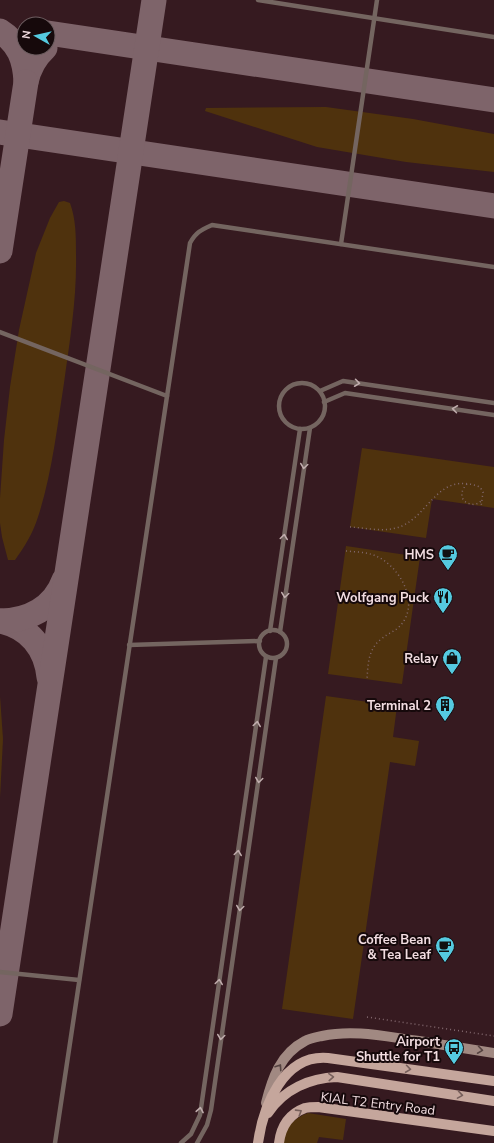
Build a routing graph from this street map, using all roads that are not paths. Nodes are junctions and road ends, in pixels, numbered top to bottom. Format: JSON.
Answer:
{"nodes":[{"id":1,"x":258,"y":0,"type":"edge"},
{"id":2,"x":377,"y":0,"type":"edge"},
{"id":3,"x":374,"y":18,"type":"junction"},
{"id":4,"x":494,"y":37,"type":"edge"},
{"id":5,"x":341,"y":244,"type":"junction"},
{"id":6,"x":494,"y":267,"type":"edge"},
{"id":7,"x":0,"y":332,"type":"edge"},
{"id":8,"x":320,"y":391,"type":"junction"},
{"id":9,"x":167,"y":396,"type":"junction"},
{"id":10,"x":324,"y":402,"type":"junction"},
{"id":11,"x":494,"y":403,"type":"edge"},
{"id":12,"x":494,"y":415,"type":"edge"},
{"id":13,"x":310,"y":428,"type":"junction"},
{"id":14,"x":300,"y":429,"type":"junction"},
{"id":15,"x":270,"y":631,"type":"junction"},
{"id":16,"x":280,"y":632,"type":"junction"},
{"id":17,"x":260,"y":641,"type":"junction"},
{"id":18,"x":129,"y":645,"type":"junction"},
{"id":19,"x":266,"y":657,"type":"junction"},
{"id":20,"x":276,"y":658,"type":"junction"},
{"id":21,"x":0,"y":972,"type":"edge"},
{"id":22,"x":79,"y":980,"type":"junction"},
{"id":23,"x":494,"y":1053,"type":"edge"},
{"id":24,"x":494,"y":1081,"type":"edge"},
{"id":25,"x":494,"y":1101,"type":"edge"},
{"id":26,"x":260,"y":1131,"type":"junction"},
{"id":27,"x":494,"y":1131,"type":"edge"},
{"id":28,"x":198,"y":1142,"type":"edge"},
{"id":29,"x":55,"y":1143,"type":"edge"},
{"id":30,"x":181,"y":1143,"type":"edge"},
{"id":31,"x":258,"y":1143,"type":"edge"},
{"id":32,"x":279,"y":1143,"type":"edge"}],
"edges":[{"from":1,"to":3,"type":"lane"},
{"from":2,"to":3,"type":"lane"},
{"from":3,"to":4,"type":"lane"},
{"from":3,"to":5,"type":"lane"},
{"from":5,"to":6,"type":"lane"},
{"from":5,"to":9,"type":"lane"},
{"from":7,"to":9,"type":"lane"},
{"from":8,"to":10,"type":"lane"},
{"from":8,"to":11,"type":"lane","one_way":true},
{"from":8,"to":14,"type":"lane"},
{"from":9,"to":18,"type":"lane"},
{"from":12,"to":10,"type":"lane","one_way":true},
{"from":10,"to":13,"type":"lane"},
{"from":13,"to":14,"type":"lane"},
{"from":13,"to":16,"type":"lane","one_way":true},
{"from":15,"to":14,"type":"lane","one_way":true},
{"from":15,"to":16,"type":"lane"},
{"from":15,"to":17,"type":"lane"},
{"from":16,"to":20,"type":"lane"},
{"from":17,"to":18,"type":"lane"},
{"from":17,"to":19,"type":"lane"},
{"from":18,"to":22,"type":"lane"},
{"from":19,"to":20,"type":"lane"},
{"from":30,"to":19,"type":"lane","one_way":true},
{"from":20,"to":28,"type":"lane","one_way":true},
{"from":21,"to":22,"type":"lane"},
{"from":22,"to":29,"type":"lane"},
{"from":26,"to":23,"type":"main road","name":"KIAL T2 Entry Road","one_way":true},
{"from":26,"to":24,"type":"main road","name":"KIAL T2 Entry Road","one_way":true},
{"from":26,"to":25,"type":"main road","name":"KIAL T2 Entry Road","one_way":true},
{"from":26,"to":31,"type":"main road","name":"KIAL T2 Entry Road"},
{"from":32,"to":27,"type":"main road","name":"KIAL T2 Entry Road","one_way":true}]}
